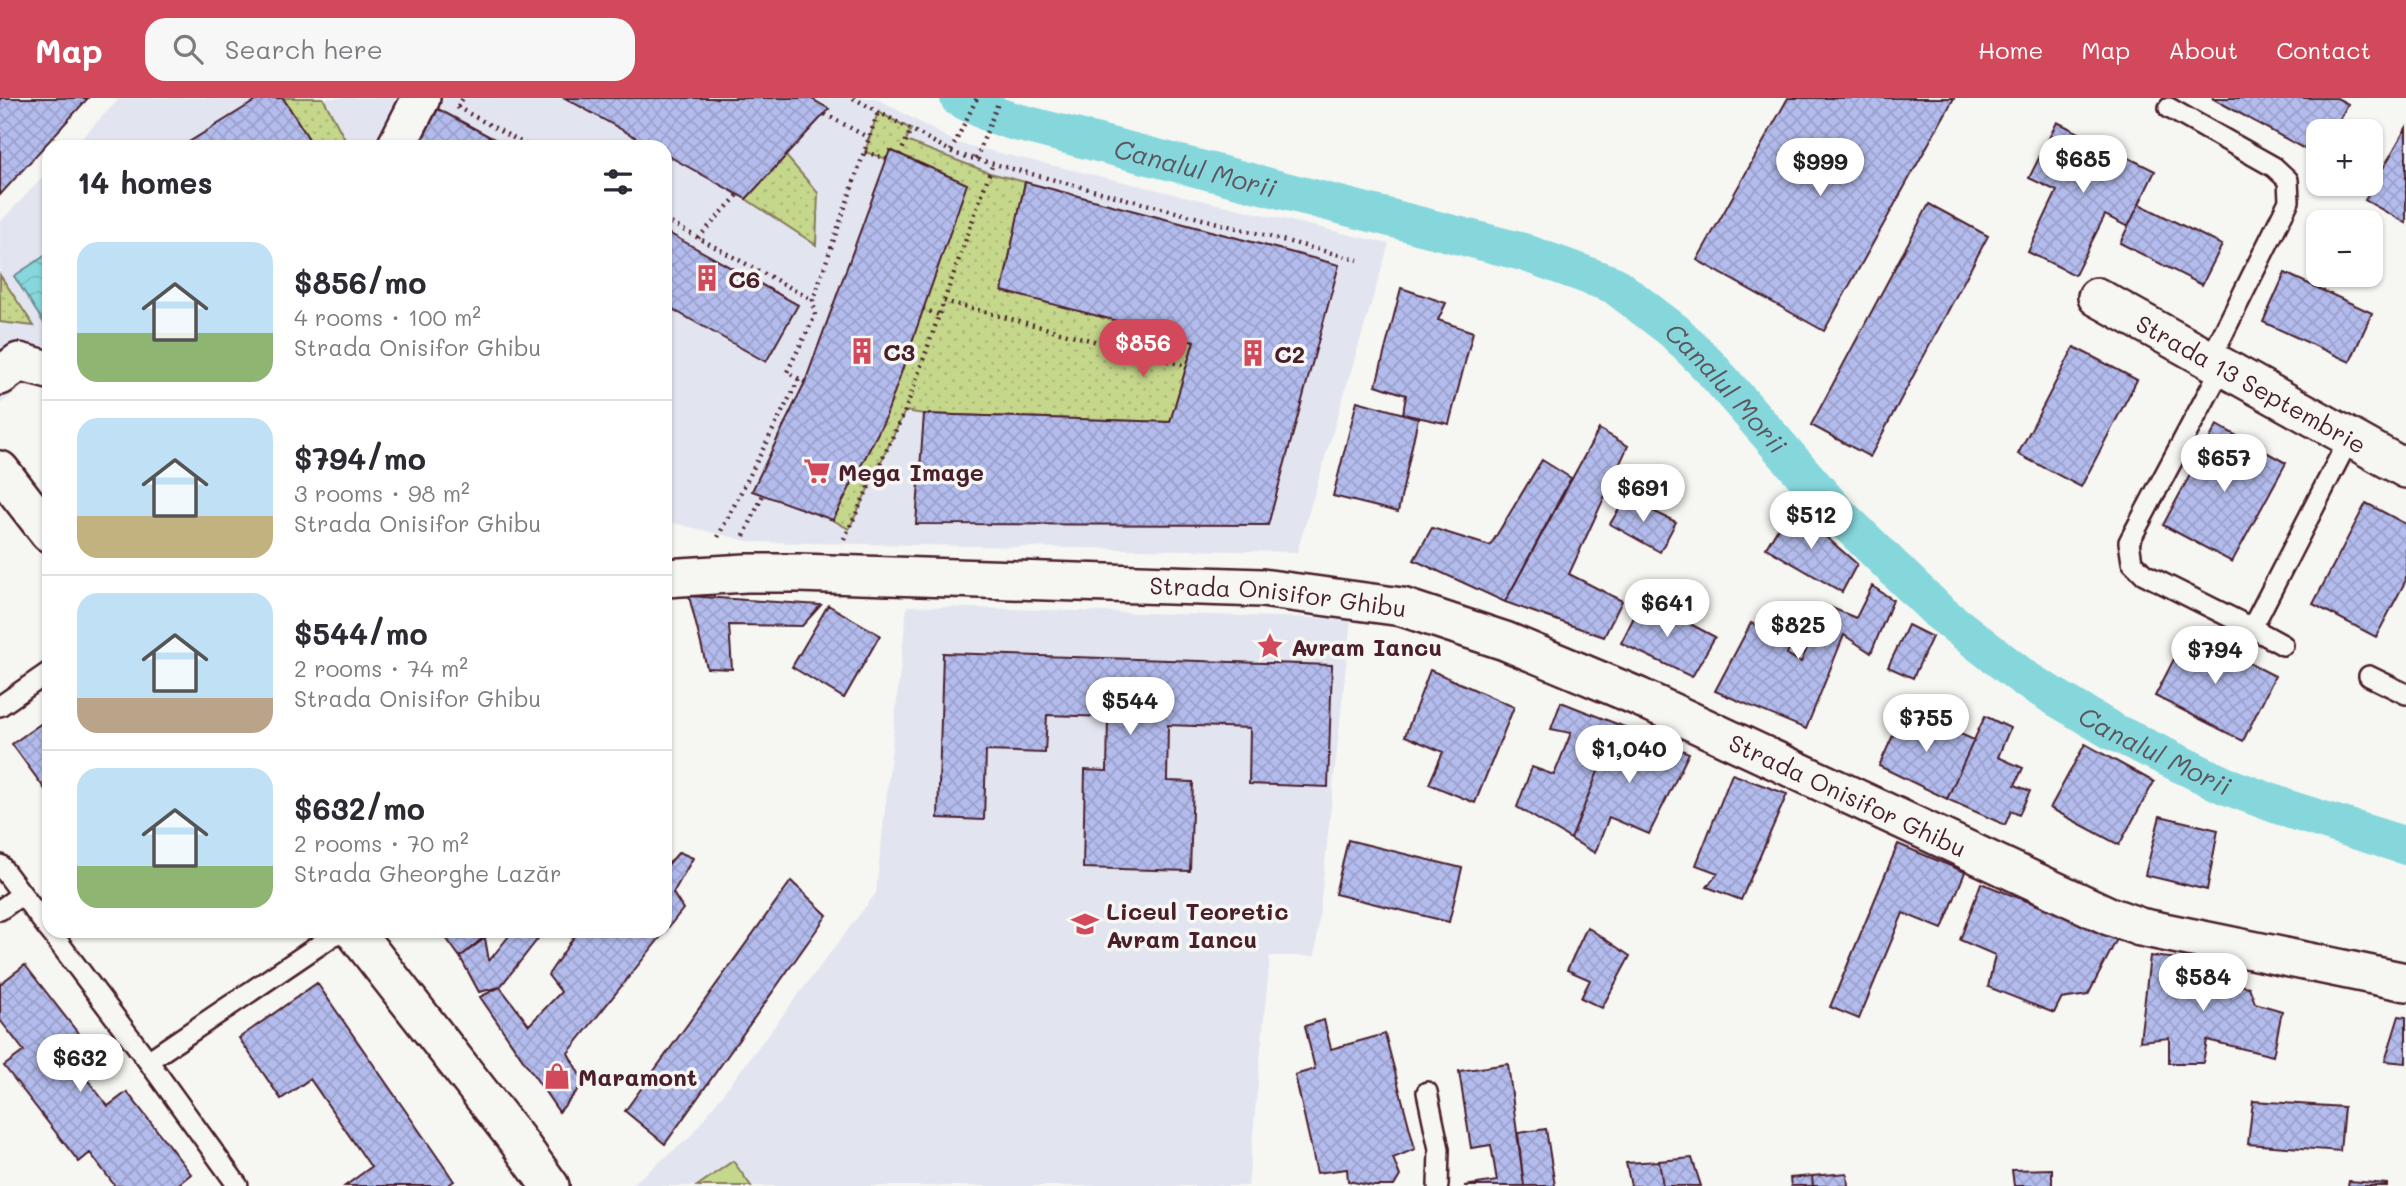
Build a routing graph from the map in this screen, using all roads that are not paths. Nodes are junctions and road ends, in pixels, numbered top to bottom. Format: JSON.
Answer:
{"nodes":[{"id":1,"x":435,"y":100,"type":"edge"},
{"id":2,"x":2169,"y":108,"type":"dead end"},
{"id":3,"x":402,"y":140,"type":"edge"},
{"id":4,"x":2097,"y":298,"type":"dead end"},
{"id":5,"x":2216,"y":363,"type":"junction"},
{"id":6,"x":42,"y":368,"type":"edge"},
{"id":7,"x":0,"y":376,"type":"edge"},
{"id":8,"x":2350,"y":437,"type":"junction"},
{"id":9,"x":2406,"y":468,"type":"edge"},
{"id":10,"x":0,"y":470,"type":"edge"},
{"id":11,"x":42,"y":524,"type":"edge"},
{"id":12,"x":672,"y":577,"type":"edge"},
{"id":13,"x":2252,"y":628,"type":"junction"},
{"id":14,"x":2283,"y":645,"type":"dead end"},
{"id":15,"x":2369,"y":676,"type":"dead end"},
{"id":16,"x":42,"y":677,"type":"edge"},
{"id":17,"x":2406,"y":694,"type":"edge"},
{"id":18,"x":0,"y":706,"type":"edge"},
{"id":19,"x":0,"y":865,"type":"edge"},
{"id":20,"x":22,"y":894,"type":"junction"},
{"id":21,"x":0,"y":909,"type":"edge"},
{"id":22,"x":42,"y":921,"type":"edge"},
{"id":23,"x":55,"y":938,"type":"edge"},
{"id":24,"x":330,"y":938,"type":"edge"},
{"id":25,"x":359,"y":938,"type":"edge"},
{"id":26,"x":2406,"y":982,"type":"edge"},
{"id":27,"x":148,"y":1061,"type":"junction"},
{"id":28,"x":1427,"y":1092,"type":"dead end"},
{"id":29,"x":238,"y":1186,"type":"edge"},
{"id":30,"x":550,"y":1186,"type":"edge"},
{"id":31,"x":1438,"y":1186,"type":"edge"}],
"edges":[{"from":1,"to":3,"type":"street"},
{"from":2,"to":5,"type":"lane"},
{"from":4,"to":5,"type":"street","name":"Strada 13 Septembrie"},
{"from":5,"to":8,"type":"street","name":"Strada 13 Septembrie"},
{"from":5,"to":13,"type":"lane"},
{"from":6,"to":7,"type":"street"},
{"from":8,"to":9,"type":"street","name":"Strada 13 Septembrie"},
{"from":8,"to":13,"type":"lane"},
{"from":10,"to":11,"type":"street"},
{"from":12,"to":26,"type":"street","name":"Strada Onisifor Ghibu"},
{"from":13,"to":14,"type":"lane"},
{"from":15,"to":17,"type":"lane"},
{"from":16,"to":18,"type":"lane"},
{"from":19,"to":20,"type":"lane"},
{"from":20,"to":21,"type":"lane"},
{"from":20,"to":22,"type":"lane"},
{"from":23,"to":27,"type":"lane"},
{"from":24,"to":27,"type":"lane"},
{"from":25,"to":30,"type":"street"},
{"from":27,"to":29,"type":"lane"},
{"from":28,"to":31,"type":"lane"}]}
